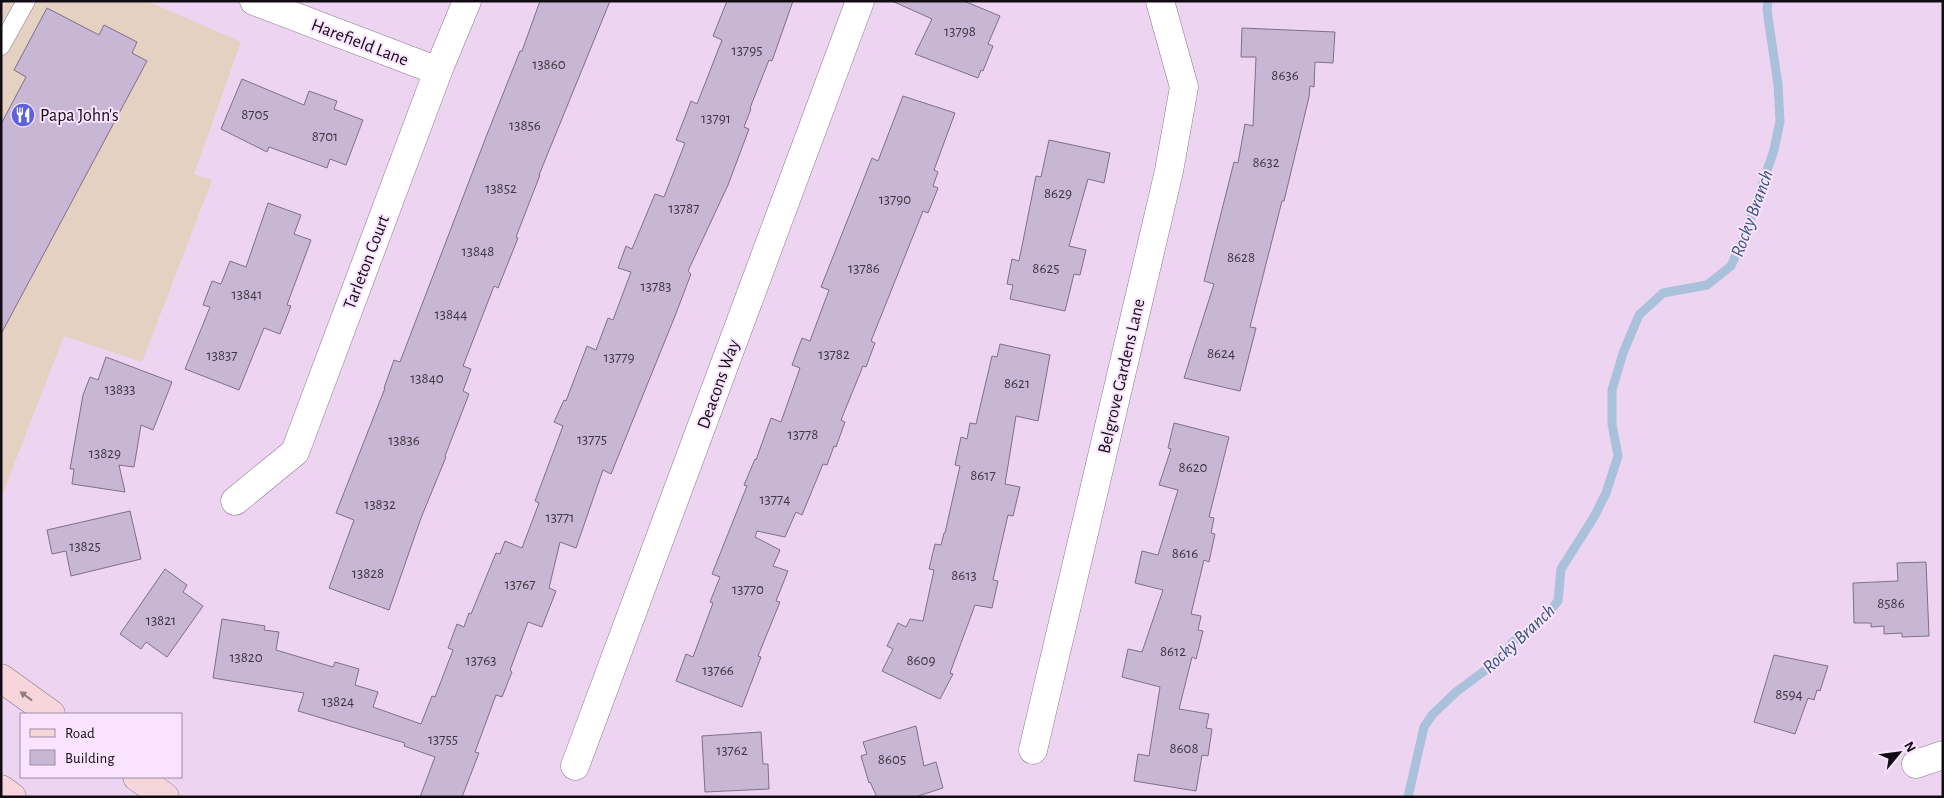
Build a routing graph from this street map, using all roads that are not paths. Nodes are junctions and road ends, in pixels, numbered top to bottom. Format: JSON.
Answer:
{"nodes":[{"id":1,"x":26,"y":1,"type":"edge"},
{"id":2,"x":254,"y":1,"type":"edge"},
{"id":3,"x":467,"y":1,"type":"edge"},
{"id":4,"x":860,"y":1,"type":"edge"},
{"id":5,"x":1160,"y":1,"type":"edge"},
{"id":6,"x":1,"y":46,"type":"edge"},
{"id":7,"x":438,"y":71,"type":"junction"},
{"id":8,"x":234,"y":501,"type":"dead end"},
{"id":9,"x":1,"y":678,"type":"edge"},
{"id":10,"x":50,"y":713,"type":"edge"},
{"id":11,"x":1033,"y":750,"type":"dead end"},
{"id":12,"x":1943,"y":755,"type":"edge"},
{"id":13,"x":1916,"y":764,"type":"dead end"},
{"id":14,"x":575,"y":766,"type":"dead end"},
{"id":15,"x":139,"y":778,"type":"edge"},
{"id":16,"x":1,"y":789,"type":"edge"},
{"id":17,"x":12,"y":797,"type":"edge"},
{"id":18,"x":165,"y":797,"type":"edge"}],
"edges":[{"from":1,"to":6,"type":"lane"},
{"from":2,"to":7,"type":"street","name":"Harefield Lane"},
{"from":3,"to":7,"type":"street","name":"Tarleton Court"},
{"from":4,"to":14,"type":"street","name":"Deacons Way"},
{"from":5,"to":11,"type":"street","name":"Belgrove Gardens Lane"},
{"from":7,"to":8,"type":"street","name":"Tarleton Court"},
{"from":10,"to":9,"type":"main road","one_way":true},
{"from":12,"to":13,"type":"street"},
{"from":15,"to":18,"type":"main road"},
{"from":16,"to":17,"type":"main road"}]}
